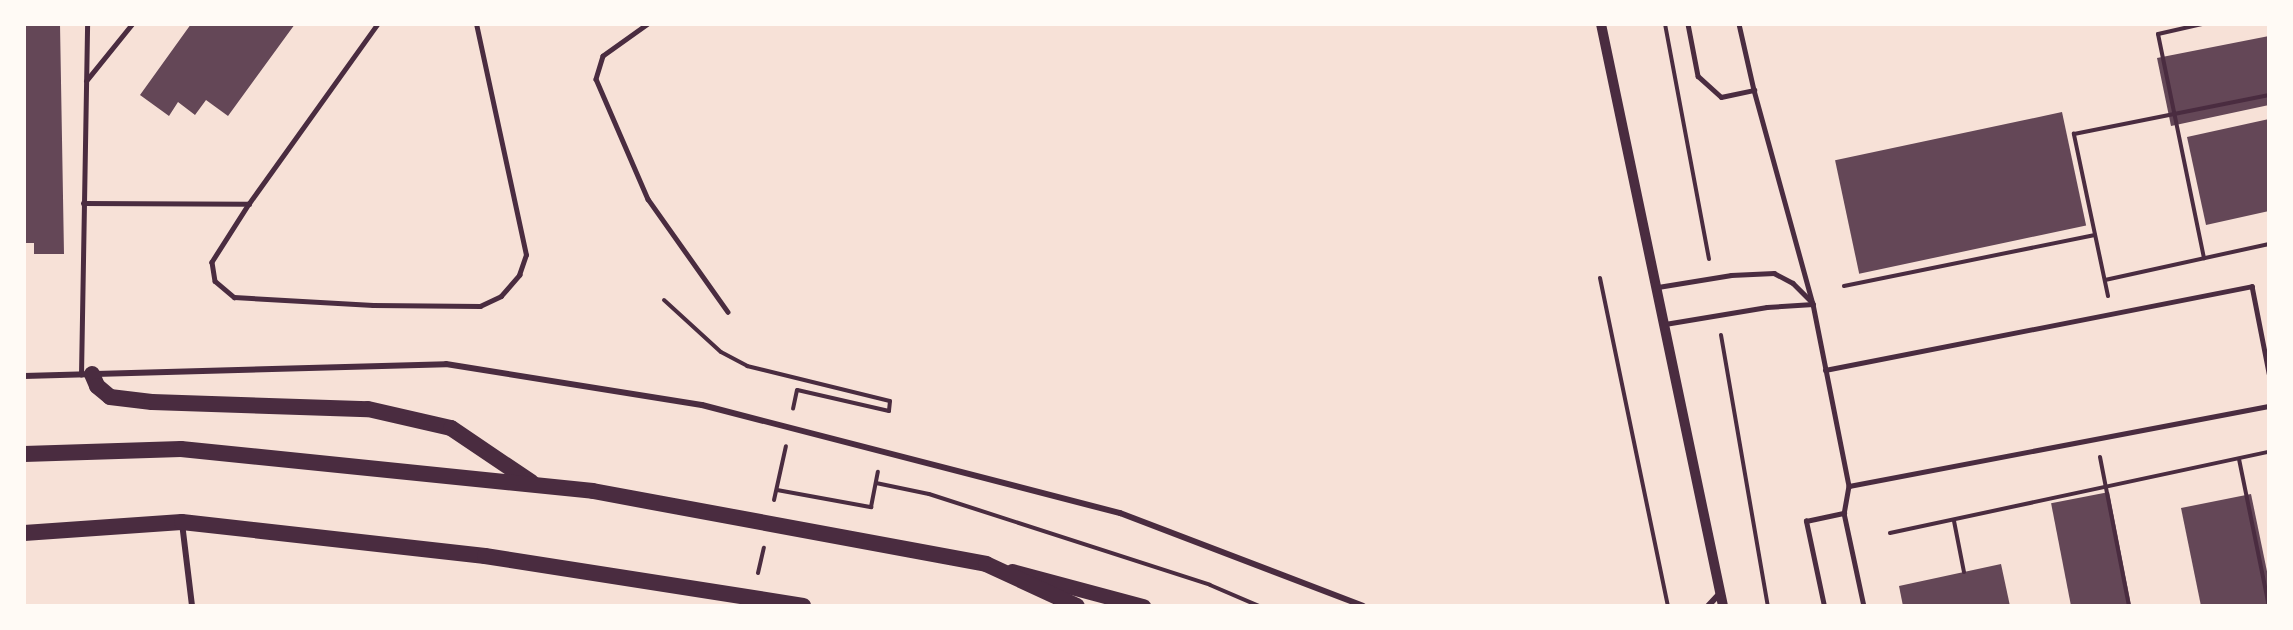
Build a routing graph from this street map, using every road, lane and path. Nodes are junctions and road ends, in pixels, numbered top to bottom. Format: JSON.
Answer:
{"nodes":[{"id":1,"x":87,"y":24,"type":"edge"},
{"id":2,"x":132,"y":24,"type":"edge"},
{"id":3,"x":378,"y":24,"type":"edge"},
{"id":4,"x":476,"y":24,"type":"edge"},
{"id":5,"x":648,"y":24,"type":"edge"},
{"id":6,"x":1601,"y":24,"type":"edge"},
{"id":7,"x":1665,"y":24,"type":"edge"},
{"id":8,"x":1688,"y":24,"type":"edge"},
{"id":9,"x":1739,"y":24,"type":"edge"},
{"id":10,"x":2202,"y":24,"type":"edge"},
{"id":11,"x":86,"y":81,"type":"junction"},
{"id":12,"x":1754,"y":90,"type":"junction"},
{"id":13,"x":2269,"y":95,"type":"edge"},
{"id":14,"x":2174,"y":114,"type":"junction"},
{"id":15,"x":83,"y":203,"type":"junction"},
{"id":16,"x":249,"y":204,"type":"junction"},
{"id":17,"x":2095,"y":235,"type":"junction"},
{"id":18,"x":2269,"y":244,"type":"edge"},
{"id":19,"x":2204,"y":258,"type":"junction"},
{"id":20,"x":1710,"y":265,"type":"dead end"},
{"id":21,"x":1600,"y":278,"type":"dead end"},
{"id":22,"x":2105,"y":280,"type":"junction"},
{"id":23,"x":1844,"y":286,"type":"dead end"},
{"id":24,"x":1654,"y":288,"type":"junction"},
{"id":25,"x":664,"y":300,"type":"dead end"},
{"id":26,"x":1814,"y":304,"type":"junction"},
{"id":27,"x":728,"y":312,"type":"dead end"},
{"id":28,"x":2110,"y":313,"type":"junction"},
{"id":29,"x":1663,"y":324,"type":"junction"},
{"id":30,"x":1721,"y":335,"type":"dead end"},
{"id":31,"x":1825,"y":370,"type":"junction"},
{"id":32,"x":2269,"y":373,"type":"edge"},
{"id":33,"x":86,"y":374,"type":"junction"},
{"id":34,"x":24,"y":376,"type":"edge"},
{"id":35,"x":797,"y":390,"type":"dead end"},
{"id":36,"x":2269,"y":406,"type":"edge"},
{"id":37,"x":2097,"y":441,"type":"junction"},
{"id":38,"x":882,"y":451,"type":"junction"},
{"id":39,"x":2269,"y":452,"type":"edge"},
{"id":40,"x":24,"y":454,"type":"edge"},
{"id":41,"x":2239,"y":459,"type":"junction"},
{"id":42,"x":876,"y":483,"type":"junction"},
{"id":43,"x":534,"y":484,"type":"junction"},
{"id":44,"x":1849,"y":486,"type":"junction"},
{"id":45,"x":2105,"y":488,"type":"junction"},
{"id":46,"x":777,"y":490,"type":"dead end"},
{"id":47,"x":1844,"y":513,"type":"junction"},
{"id":48,"x":1954,"y":521,"type":"junction"},
{"id":49,"x":182,"y":522,"type":"junction"},
{"id":50,"x":24,"y":533,"type":"edge"},
{"id":51,"x":1890,"y":533,"type":"dead end"},
{"id":52,"x":986,"y":564,"type":"junction"},
{"id":53,"x":1964,"y":572,"type":"dead end"},
{"id":54,"x":1720,"y":593,"type":"junction"},
{"id":55,"x":192,"y":606,"type":"edge"},
{"id":56,"x":803,"y":606,"type":"edge"},
{"id":57,"x":1077,"y":606,"type":"edge"},
{"id":58,"x":1143,"y":606,"type":"edge"},
{"id":59,"x":1259,"y":606,"type":"edge"},
{"id":60,"x":1363,"y":606,"type":"edge"},
{"id":61,"x":1668,"y":606,"type":"edge"},
{"id":62,"x":1708,"y":606,"type":"edge"},
{"id":63,"x":1718,"y":606,"type":"edge"},
{"id":64,"x":1723,"y":606,"type":"edge"},
{"id":65,"x":1768,"y":606,"type":"edge"},
{"id":66,"x":1824,"y":606,"type":"edge"},
{"id":67,"x":1864,"y":606,"type":"edge"},
{"id":68,"x":2129,"y":606,"type":"edge"},
{"id":69,"x":2269,"y":606,"type":"edge"}],
"edges":[{"from":1,"to":11,"type":"lane"},
{"from":2,"to":11,"type":"lane"},
{"from":3,"to":16,"type":"lane"},
{"from":4,"to":16,"type":"lane"},
{"from":5,"to":27,"type":"lane"},
{"from":6,"to":24,"type":"street"},
{"from":7,"to":20,"type":"path"},
{"from":8,"to":12,"type":"lane"},
{"from":9,"to":12,"type":"lane"},
{"from":10,"to":14,"type":"path"},
{"from":11,"to":15,"type":"lane"},
{"from":12,"to":26,"type":"lane"},
{"from":13,"to":14,"type":"path"},
{"from":14,"to":17,"type":"path"},
{"from":14,"to":19,"type":"path"},
{"from":15,"to":16,"type":"lane"},
{"from":15,"to":33,"type":"lane"},
{"from":17,"to":22,"type":"path"},
{"from":17,"to":23,"type":"path"},
{"from":18,"to":19,"type":"path"},
{"from":19,"to":22,"type":"path"},
{"from":21,"to":61,"type":"path"},
{"from":22,"to":28,"type":"path"},
{"from":24,"to":26,"type":"lane"},
{"from":24,"to":29,"type":"street"},
{"from":25,"to":35,"type":"path"},
{"from":26,"to":29,"type":"lane"},
{"from":26,"to":31,"type":"lane"},
{"from":28,"to":31,"type":"lane"},
{"from":28,"to":32,"type":"lane"},
{"from":29,"to":54,"type":"street"},
{"from":30,"to":65,"type":"path"},
{"from":31,"to":44,"type":"lane"},
{"from":33,"to":34,"type":"street"},
{"from":33,"to":38,"type":"street"},
{"from":33,"to":43,"type":"highway"},
{"from":36,"to":37,"type":"lane"},
{"from":37,"to":44,"type":"lane"},
{"from":37,"to":45,"type":"path"},
{"from":38,"to":42,"type":"path"},
{"from":38,"to":60,"type":"street"},
{"from":39,"to":41,"type":"path"},
{"from":40,"to":43,"type":"highway"},
{"from":41,"to":45,"type":"path"},
{"from":41,"to":69,"type":"path"},
{"from":42,"to":46,"type":"path"},
{"from":42,"to":59,"type":"path"},
{"from":43,"to":52,"type":"highway"},
{"from":44,"to":47,"type":"lane"},
{"from":45,"to":48,"type":"path"},
{"from":45,"to":68,"type":"path"},
{"from":47,"to":66,"type":"lane"},
{"from":47,"to":67,"type":"lane"},
{"from":48,"to":51,"type":"path"},
{"from":48,"to":53,"type":"path"},
{"from":49,"to":50,"type":"highway"},
{"from":49,"to":55,"type":"street"},
{"from":49,"to":56,"type":"highway"},
{"from":52,"to":57,"type":"highway"},
{"from":52,"to":58,"type":"main road"},
{"from":54,"to":62,"type":"street"},
{"from":54,"to":63,"type":"street"},
{"from":54,"to":64,"type":"street"}]}
